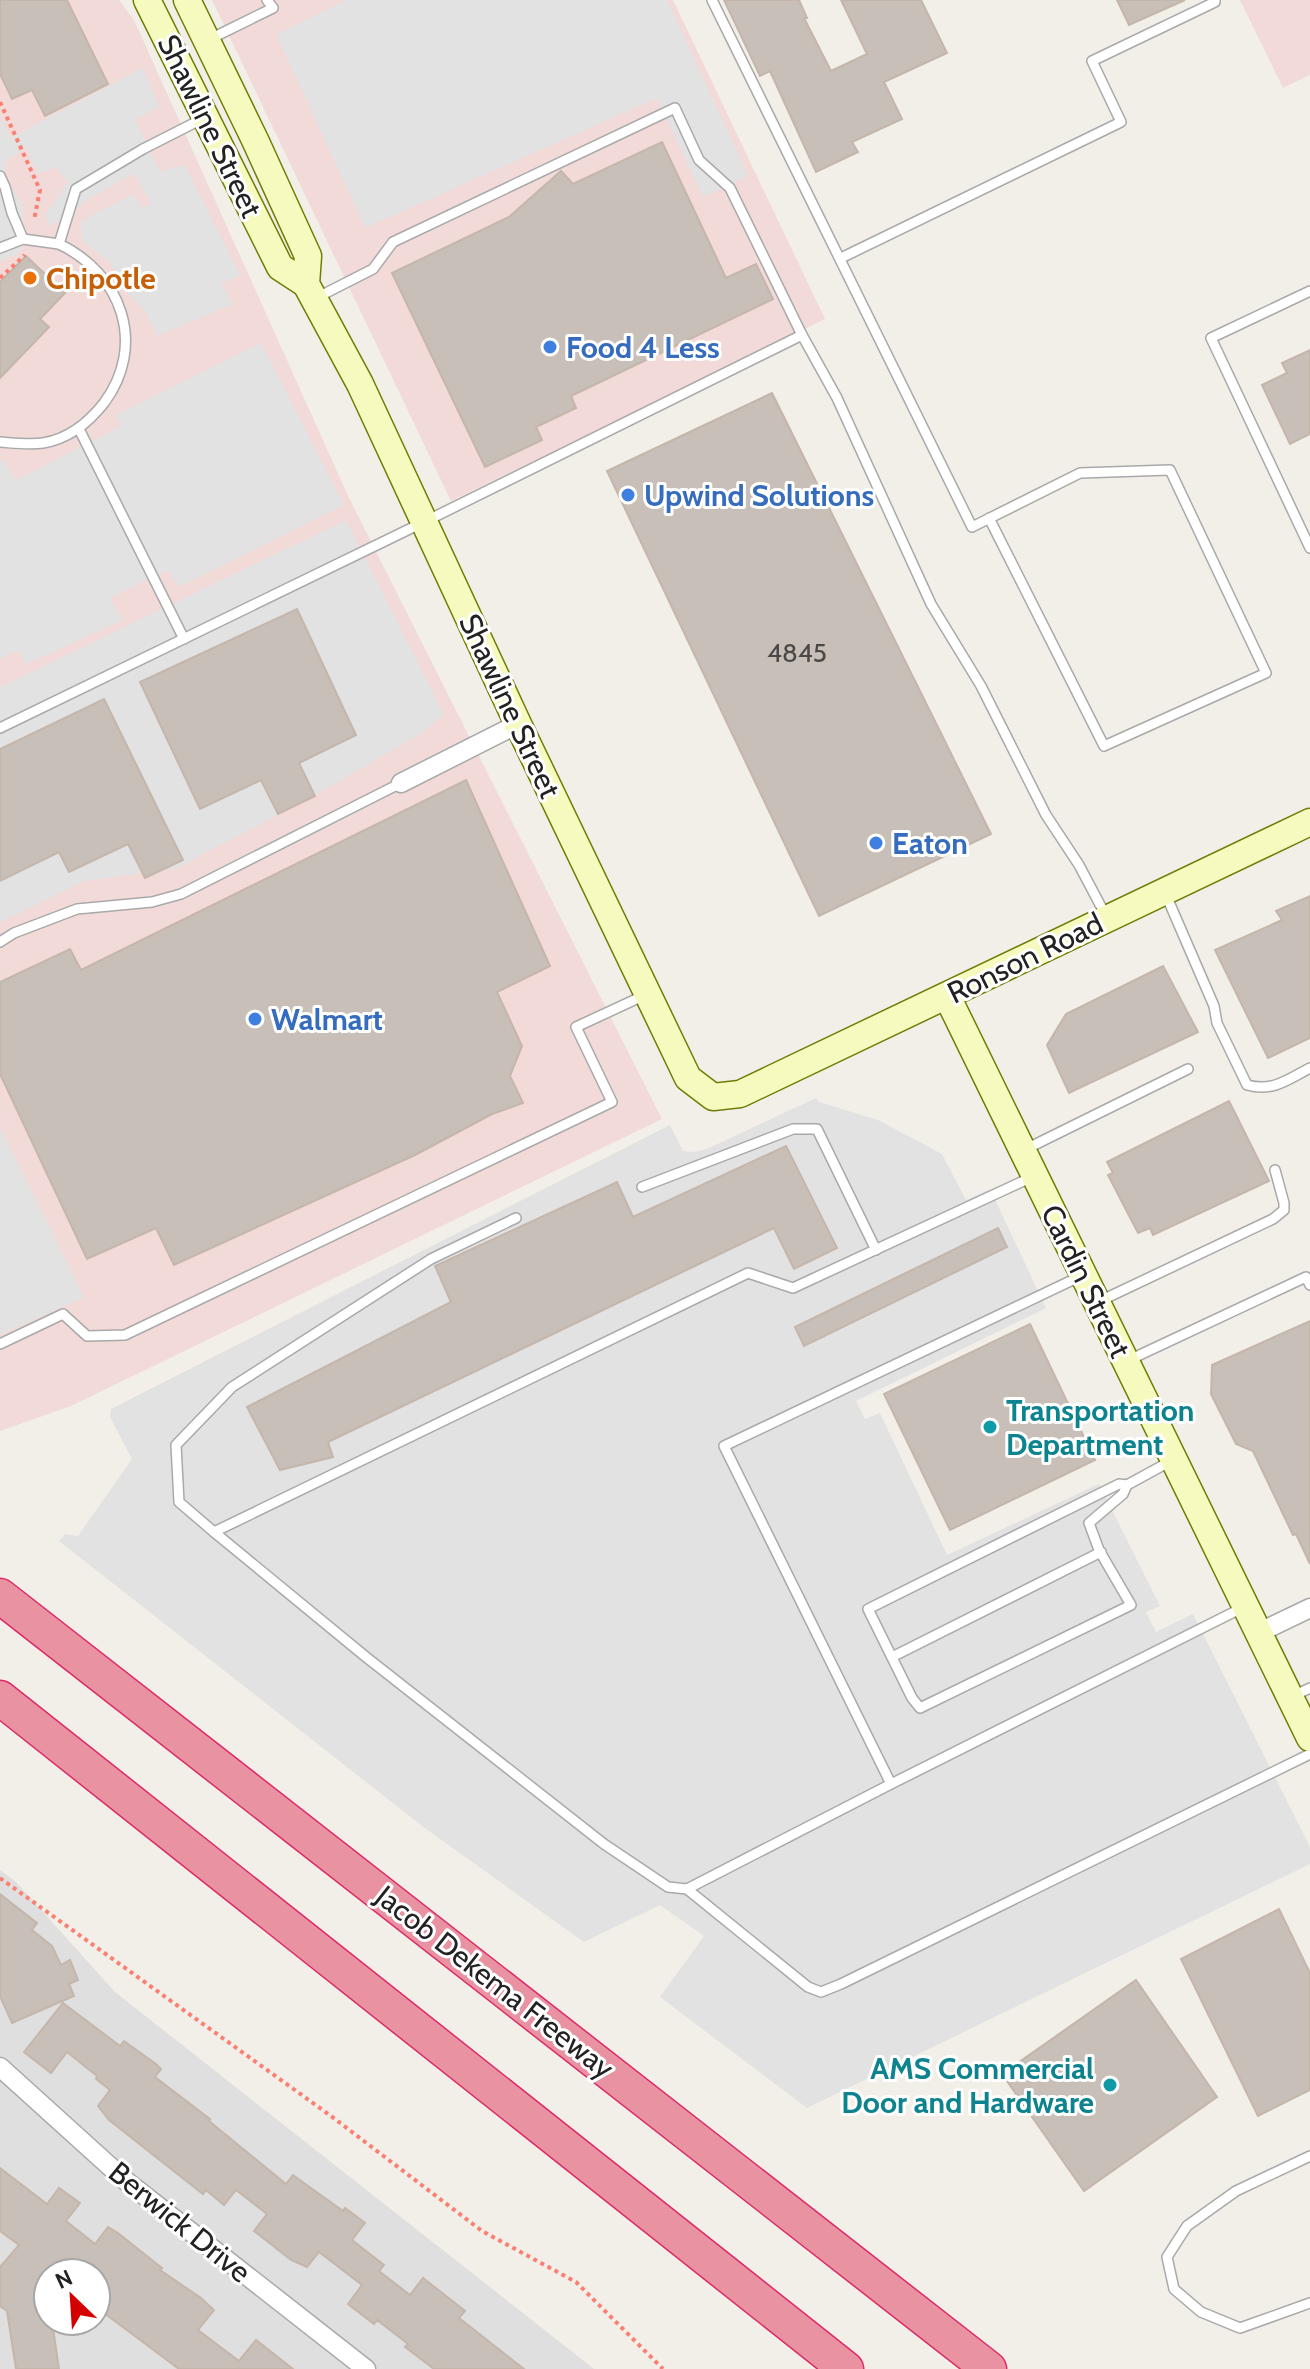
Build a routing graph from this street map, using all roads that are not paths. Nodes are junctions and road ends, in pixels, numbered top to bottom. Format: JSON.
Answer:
{"nodes":[{"id":1,"x":147,"y":0,"type":"edge"},
{"id":2,"x":187,"y":0,"type":"edge"},
{"id":3,"x":267,"y":0,"type":"edge"},
{"id":4,"x":712,"y":0,"type":"edge"},
{"id":5,"x":1215,"y":1,"type":"edge"},
{"id":6,"x":207,"y":41,"type":"junction"},
{"id":7,"x":205,"y":117,"type":"junction"},
{"id":8,"x":0,"y":176,"type":"edge"},
{"id":9,"x":28,"y":240,"type":"junction"},
{"id":10,"x":59,"y":244,"type":"junction"},
{"id":11,"x":0,"y":248,"type":"edge"},
{"id":12,"x":841,"y":258,"type":"junction"},
{"id":13,"x":310,"y":291,"type":"junction"},
{"id":14,"x":1310,"y":291,"type":"edge"},
{"id":15,"x":802,"y":335,"type":"junction"},
{"id":16,"x":79,"y":429,"type":"junction"},
{"id":17,"x":0,"y":442,"type":"edge"},
{"id":18,"x":989,"y":518,"type":"junction"},
{"id":19,"x":424,"y":522,"type":"junction"},
{"id":20,"x":1310,"y":548,"type":"edge"},
{"id":21,"x":184,"y":639,"type":"junction"},
{"id":22,"x":518,"y":724,"type":"junction"},
{"id":23,"x":0,"y":728,"type":"edge"},
{"id":24,"x":401,"y":783,"type":"joint"},
{"id":25,"x":1310,"y":822,"type":"edge"},
{"id":26,"x":1164,"y":892,"type":"junction"},
{"id":27,"x":1108,"y":919,"type":"junction"},
{"id":28,"x":0,"y":942,"type":"edge"},
{"id":29,"x":648,"y":994,"type":"junction"},
{"id":30,"x":947,"y":996,"type":"junction"},
{"id":31,"x":1310,"y":1068,"type":"edge"},
{"id":32,"x":1188,"y":1069,"type":"dead end"},
{"id":33,"x":740,"y":1094,"type":"joint"},
{"id":34,"x":1022,"y":1150,"type":"junction"},
{"id":35,"x":1275,"y":1170,"type":"dead end"},
{"id":36,"x":1035,"y":1176,"type":"junction"},
{"id":37,"x":642,"y":1187,"type":"dead end"},
{"id":38,"x":516,"y":1218,"type":"dead end"},
{"id":39,"x":876,"y":1250,"type":"junction"},
{"id":40,"x":1084,"y":1275,"type":"junction"},
{"id":41,"x":1310,"y":1285,"type":"edge"},
{"id":42,"x":1097,"y":1302,"type":"junction"},
{"id":43,"x":0,"y":1344,"type":"edge"},
{"id":44,"x":1126,"y":1362,"type":"junction"},
{"id":45,"x":1174,"y":1460,"type":"junction"},
{"id":46,"x":1127,"y":1485,"type":"junction"},
{"id":47,"x":214,"y":1532,"type":"junction"},
{"id":48,"x":1101,"y":1552,"type":"junction"},
{"id":49,"x":0,"y":1596,"type":"edge"},
{"id":50,"x":1245,"y":1606,"type":"junction"},
{"id":51,"x":1310,"y":1608,"type":"edge"},
{"id":52,"x":1258,"y":1633,"type":"junction"},
{"id":53,"x":892,"y":1657,"type":"junction"},
{"id":54,"x":1300,"y":1693,"type":"edge"},
{"id":55,"x":0,"y":1698,"type":"edge"},
{"id":56,"x":1310,"y":1738,"type":"edge"},
{"id":57,"x":1310,"y":1754,"type":"edge"},
{"id":58,"x":891,"y":1784,"type":"junction"},
{"id":59,"x":687,"y":1889,"type":"junction"},
{"id":60,"x":0,"y":2067,"type":"edge"},
{"id":61,"x":1310,"y":2156,"type":"edge"},
{"id":62,"x":691,"y":2247,"type":"junction"},
{"id":63,"x":1310,"y":2303,"type":"edge"},
{"id":64,"x":366,"y":2369,"type":"edge"},
{"id":65,"x":810,"y":2369,"type":"edge"},
{"id":66,"x":846,"y":2369,"type":"edge"},
{"id":67,"x":989,"y":2369,"type":"edge"}],
"edges":[{"from":1,"to":7,"type":"street","name":"Shawline Street"},
{"from":2,"to":6,"type":"street","name":"Shawline Street"},
{"from":3,"to":6,"type":"lane"},
{"from":4,"to":12,"type":"lane"},
{"from":5,"to":12,"type":"lane"},
{"from":6,"to":13,"type":"street","name":"Shawline Street"},
{"from":7,"to":10,"type":"lane"},
{"from":7,"to":13,"type":"street","name":"Shawline Street"},
{"from":8,"to":9,"type":"lane"},
{"from":9,"to":10,"type":"lane"},
{"from":9,"to":11,"type":"lane"},
{"from":10,"to":16,"type":"lane"},
{"from":12,"to":18,"type":"lane"},
{"from":13,"to":15,"type":"lane"},
{"from":13,"to":19,"type":"street","name":"Shawline Street"},
{"from":14,"to":20,"type":"lane"},
{"from":15,"to":19,"type":"lane"},
{"from":15,"to":27,"type":"lane"},
{"from":16,"to":17,"type":"lane"},
{"from":16,"to":21,"type":"lane"},
{"from":18,"to":18,"type":"lane"},
{"from":19,"to":21,"type":"lane"},
{"from":19,"to":22,"type":"street","name":"Shawline Street"},
{"from":21,"to":23,"type":"lane"},
{"from":22,"to":24,"type":"street"},
{"from":22,"to":29,"type":"street","name":"Shawline Street"},
{"from":24,"to":28,"type":"lane"},
{"from":25,"to":26,"type":"street","name":"Ronson Road"},
{"from":26,"to":27,"type":"street","name":"Ronson Road"},
{"from":26,"to":31,"type":"lane"},
{"from":27,"to":30,"type":"street","name":"Ronson Road"},
{"from":29,"to":33,"type":"street","name":"Shawline Street"},
{"from":29,"to":43,"type":"lane"},
{"from":30,"to":33,"type":"street","name":"Ronson Road"},
{"from":30,"to":34,"type":"street","name":"Cardin Street"},
{"from":32,"to":34,"type":"lane"},
{"from":34,"to":36,"type":"street","name":"Cardin Street"},
{"from":35,"to":42,"type":"lane"},
{"from":36,"to":39,"type":"lane"},
{"from":36,"to":40,"type":"street","name":"Cardin Street"},
{"from":37,"to":39,"type":"lane"},
{"from":38,"to":47,"type":"lane"},
{"from":39,"to":47,"type":"lane"},
{"from":40,"to":42,"type":"street","name":"Cardin Street"},
{"from":40,"to":58,"type":"lane"},
{"from":41,"to":44,"type":"lane"},
{"from":42,"to":44,"type":"street","name":"Cardin Street"},
{"from":44,"to":45,"type":"street","name":"Cardin Street"},
{"from":45,"to":46,"type":"lane"},
{"from":45,"to":50,"type":"street","name":"Cardin Street"},
{"from":46,"to":48,"type":"lane"},
{"from":46,"to":53,"type":"lane"},
{"from":47,"to":59,"type":"lane"},
{"from":48,"to":53,"type":"lane"},
{"from":48,"to":53,"type":"lane"},
{"from":49,"to":67,"type":"highway","name":"Jacob Dekema Freeway"},
{"from":50,"to":52,"type":"street","name":"Cardin Street"},
{"from":50,"to":58,"type":"lane"},
{"from":51,"to":52,"type":"street"},
{"from":52,"to":54,"type":"street","name":"Cardin Street"},
{"from":54,"to":56,"type":"street","name":"Cardin Street"},
{"from":55,"to":62,"type":"highway"},
{"from":57,"to":59,"type":"lane"},
{"from":58,"to":59,"type":"lane"},
{"from":60,"to":64,"type":"street","name":"Berwick Drive"},
{"from":61,"to":63,"type":"lane"},
{"from":62,"to":65,"type":"highway"},
{"from":62,"to":66,"type":"highway"}]}
